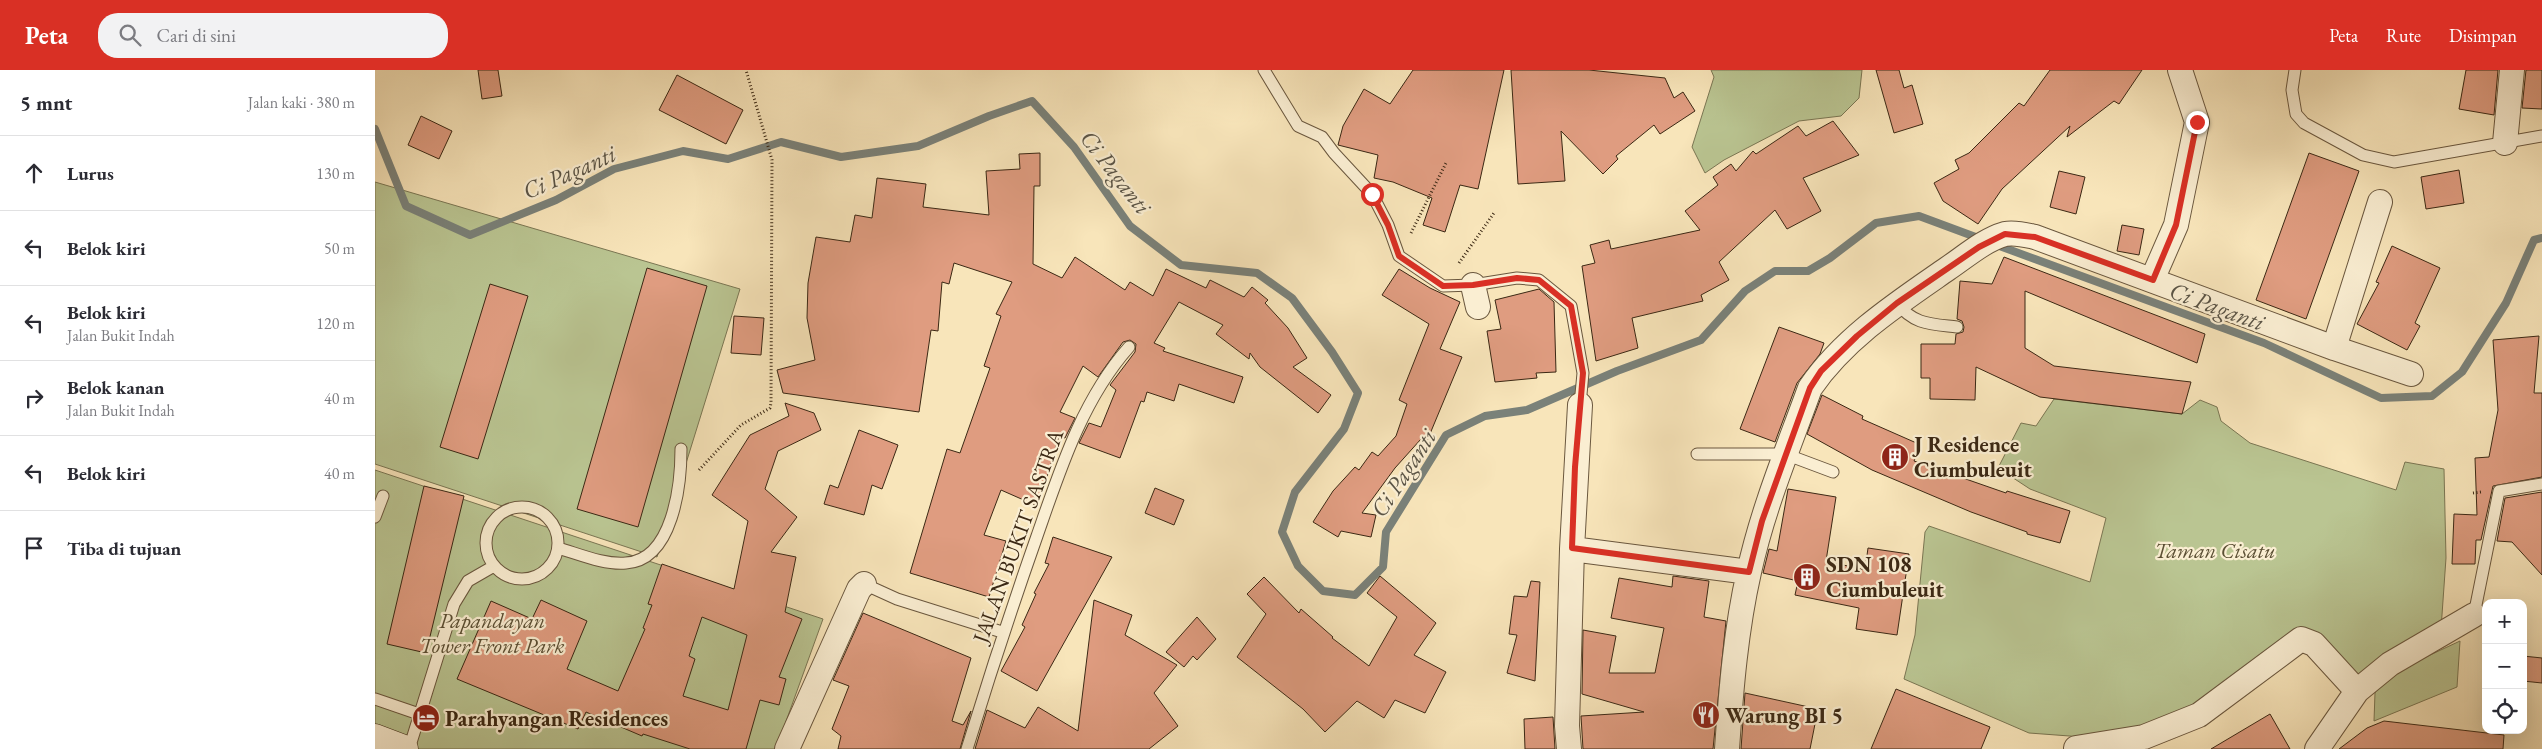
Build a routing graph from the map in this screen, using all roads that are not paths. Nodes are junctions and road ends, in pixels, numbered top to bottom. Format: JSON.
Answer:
{"nodes":[{"id":1,"x":1264,"y":70,"type":"edge"},
{"id":2,"x":2180,"y":70,"type":"edge"},
{"id":3,"x":2295,"y":70,"type":"edge"},
{"id":4,"x":2511,"y":70,"type":"edge"},
{"id":5,"x":2542,"y":136,"type":"edge"},
{"id":6,"x":2505,"y":143,"type":"junction"},
{"id":7,"x":2380,"y":202,"type":"dead end"},
{"id":8,"x":2153,"y":280,"type":"junction"},
{"id":9,"x":1897,"y":303,"type":"junction"},
{"id":10,"x":1957,"y":327,"type":"dead end"},
{"id":11,"x":1129,"y":347,"type":"dead end"},
{"id":12,"x":2334,"y":348,"type":"junction"},
{"id":13,"x":2411,"y":374,"type":"dead end"},
{"id":14,"x":1580,"y":405,"type":"joint"},
{"id":15,"x":681,"y":449,"type":"dead end"},
{"id":16,"x":1697,"y":454,"type":"dead end"},
{"id":17,"x":1785,"y":454,"type":"junction"},
{"id":18,"x":1833,"y":472,"type":"dead end"},
{"id":19,"x":2542,"y":484,"type":"edge"},
{"id":20,"x":383,"y":496,"type":"dead end"},
{"id":21,"x":375,"y":517,"type":"edge"},
{"id":22,"x":559,"y":548,"type":"junction"},
{"id":23,"x":1572,"y":548,"type":"junction"},
{"id":24,"x":494,"y":566,"type":"junction"},
{"id":25,"x":1749,"y":572,"type":"junction"},
{"id":26,"x":864,"y":584,"type":"joint"},
{"id":27,"x":2473,"y":615,"type":"joint"},
{"id":28,"x":1002,"y":632,"type":"junction"},
{"id":29,"x":2357,"y":690,"type":"junction"},
{"id":30,"x":375,"y":699,"type":"edge"},
{"id":31,"x":419,"y":714,"type":"junction"},
{"id":32,"x":375,"y":738,"type":"edge"},
{"id":33,"x":2076,"y":748,"type":"edge"},
{"id":34,"x":404,"y":749,"type":"edge"},
{"id":35,"x":409,"y":749,"type":"edge"},
{"id":36,"x":787,"y":749,"type":"edge"},
{"id":37,"x":967,"y":749,"type":"edge"},
{"id":38,"x":1569,"y":749,"type":"edge"},
{"id":39,"x":1727,"y":749,"type":"edge"},
{"id":40,"x":2317,"y":749,"type":"edge"}],
"edges":[{"from":1,"to":14,"type":"lane"},
{"from":2,"to":8,"type":"street"},
{"from":3,"to":6,"type":"lane"},
{"from":4,"to":6,"type":"street"},
{"from":5,"to":6,"type":"lane"},
{"from":7,"to":12,"type":"street"},
{"from":8,"to":9,"type":"street"},
{"from":8,"to":12,"type":"street"},
{"from":9,"to":10,"type":"lane"},
{"from":9,"to":17,"type":"street"},
{"from":11,"to":28,"type":"lane","name":"JALAN BUKIT SASTRA"},
{"from":12,"to":13,"type":"street"},
{"from":14,"to":23,"type":"street"},
{"from":15,"to":22,"type":"lane"},
{"from":16,"to":17,"type":"lane"},
{"from":17,"to":18,"type":"lane"},
{"from":17,"to":25,"type":"street"},
{"from":19,"to":27,"type":"lane"},
{"from":20,"to":21,"type":"lane"},
{"from":22,"to":24,"type":"lane"},
{"from":22,"to":24,"type":"lane"},
{"from":23,"to":25,"type":"street"},
{"from":23,"to":38,"type":"street"},
{"from":24,"to":31,"type":"lane"},
{"from":25,"to":39,"type":"street"},
{"from":26,"to":28,"type":"lane"},
{"from":26,"to":36,"type":"street"},
{"from":27,"to":29,"type":"street"},
{"from":28,"to":37,"type":"lane","name":"JALAN BUKIT SASTRA"},
{"from":29,"to":33,"type":"street"},
{"from":29,"to":40,"type":"street"},
{"from":30,"to":31,"type":"lane"},
{"from":31,"to":35,"type":"lane"},
{"from":32,"to":34,"type":"main road"}]}
